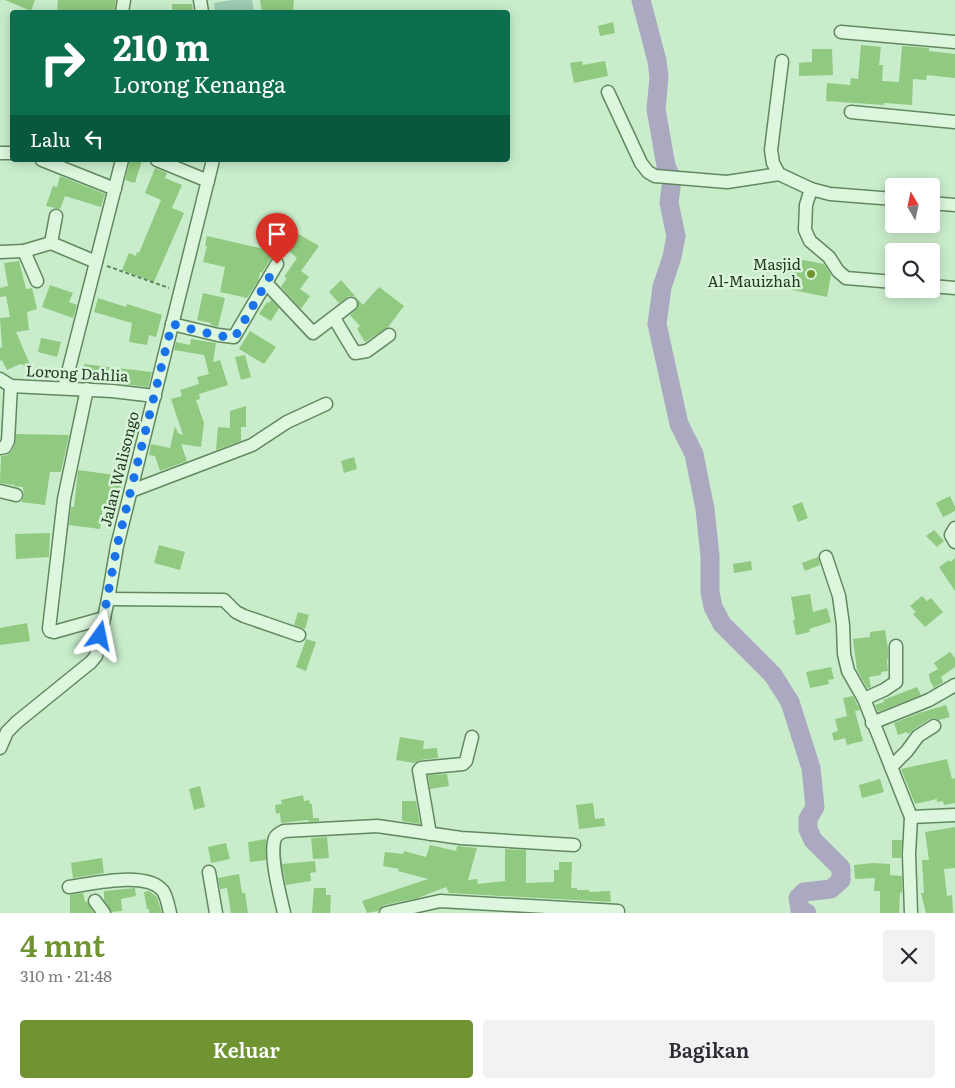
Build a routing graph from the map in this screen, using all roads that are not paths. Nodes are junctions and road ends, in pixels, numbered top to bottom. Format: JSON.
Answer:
{"nodes":[{"id":1,"x":841,"y":32,"type":"dead end"},
{"id":2,"x":955,"y":42,"type":"edge"},
{"id":3,"x":782,"y":61,"type":"dead end"},
{"id":4,"x":608,"y":92,"type":"dead end"},
{"id":5,"x":851,"y":112,"type":"dead end"},
{"id":6,"x":955,"y":122,"type":"edge"},
{"id":7,"x":47,"y":162,"type":"edge"},
{"id":8,"x":122,"y":162,"type":"edge"},
{"id":9,"x":163,"y":162,"type":"edge"},
{"id":10,"x":213,"y":162,"type":"edge"},
{"id":11,"x":779,"y":174,"type":"junction"},
{"id":12,"x":208,"y":181,"type":"junction"},
{"id":13,"x":115,"y":189,"type":"junction"},
{"id":14,"x":811,"y":189,"type":"junction"},
{"id":15,"x":885,"y":198,"type":"edge"},
{"id":16,"x":940,"y":204,"type":"edge"},
{"id":17,"x":955,"y":205,"type":"edge"},
{"id":18,"x":56,"y":216,"type":"dead end"},
{"id":19,"x":51,"y":243,"type":"junction"},
{"id":20,"x":24,"y":251,"type":"junction"},
{"id":21,"x":0,"y":252,"type":"edge"},
{"id":22,"x":96,"y":262,"type":"junction"},
{"id":23,"x":277,"y":264,"type":"dead end"},
{"id":24,"x":37,"y":281,"type":"dead end"},
{"id":25,"x":885,"y":281,"type":"edge"},
{"id":26,"x":266,"y":283,"type":"junction"},
{"id":27,"x":940,"y":287,"type":"edge"},
{"id":28,"x":955,"y":288,"type":"edge"},
{"id":29,"x":351,"y":304,"type":"dead end"},
{"id":30,"x":334,"y":318,"type":"junction"},
{"id":31,"x":172,"y":324,"type":"junction"},
{"id":32,"x":389,"y":336,"type":"dead end"},
{"id":33,"x":0,"y":379,"type":"edge"},
{"id":34,"x":11,"y":386,"type":"junction"},
{"id":35,"x":64,"y":388,"type":"junction"},
{"id":36,"x":87,"y":389,"type":"junction"},
{"id":37,"x":155,"y":396,"type":"junction"},
{"id":38,"x":326,"y":404,"type":"dead end"},
{"id":39,"x":0,"y":448,"type":"edge"},
{"id":40,"x":0,"y":491,"type":"edge"},
{"id":41,"x":131,"y":491,"type":"junction"},
{"id":42,"x":16,"y":495,"type":"dead end"},
{"id":43,"x":955,"y":528,"type":"edge"},
{"id":44,"x":955,"y":542,"type":"edge"},
{"id":45,"x":826,"y":557,"type":"dead end"},
{"id":46,"x":108,"y":600,"type":"junction"},
{"id":47,"x":104,"y":618,"type":"junction"},
{"id":48,"x":299,"y":635,"type":"dead end"},
{"id":49,"x":896,"y":646,"type":"dead end"},
{"id":50,"x":955,"y":685,"type":"edge"},
{"id":51,"x":864,"y":699,"type":"junction"},
{"id":52,"x":872,"y":724,"type":"junction"},
{"id":53,"x":934,"y":726,"type":"dead end"},
{"id":54,"x":472,"y":737,"type":"dead end"},
{"id":55,"x":0,"y":748,"type":"edge"},
{"id":56,"x":892,"y":766,"type":"junction"},
{"id":57,"x":955,"y":815,"type":"edge"},
{"id":58,"x":911,"y":817,"type":"junction"},
{"id":59,"x":430,"y":834,"type":"junction"},
{"id":60,"x":574,"y":845,"type":"dead end"},
{"id":61,"x":209,"y":872,"type":"dead end"},
{"id":62,"x":68,"y":887,"type":"dead end"},
{"id":63,"x":95,"y":901,"type":"dead end"},
{"id":64,"x":528,"y":910,"type":"edge"},
{"id":65,"x":618,"y":911,"type":"dead end"},
{"id":66,"x":104,"y":913,"type":"edge"},
{"id":67,"x":170,"y":913,"type":"edge"},
{"id":68,"x":216,"y":913,"type":"edge"},
{"id":69,"x":284,"y":913,"type":"edge"},
{"id":70,"x":386,"y":913,"type":"edge"},
{"id":71,"x":508,"y":913,"type":"edge"},
{"id":72,"x":911,"y":913,"type":"edge"}],
"edges":[{"from":1,"to":2,"type":"street"},
{"from":3,"to":11,"type":"street"},
{"from":4,"to":11,"type":"street"},
{"from":5,"to":6,"type":"street"},
{"from":7,"to":13,"type":"street"},
{"from":8,"to":13,"type":"street"},
{"from":9,"to":12,"type":"street"},
{"from":10,"to":12,"type":"street","name":"Jalan Walisongo"},
{"from":11,"to":14,"type":"street"},
{"from":12,"to":31,"type":"street","name":"Jalan Walisongo"},
{"from":13,"to":22,"type":"street"},
{"from":14,"to":15,"type":"street"},
{"from":14,"to":25,"type":"street"},
{"from":16,"to":17,"type":"street"},
{"from":18,"to":19,"type":"street"},
{"from":19,"to":20,"type":"street"},
{"from":19,"to":22,"type":"street"},
{"from":20,"to":21,"type":"street"},
{"from":20,"to":24,"type":"street"},
{"from":22,"to":35,"type":"street"},
{"from":23,"to":26,"type":"street"},
{"from":26,"to":30,"type":"street"},
{"from":26,"to":31,"type":"street"},
{"from":27,"to":28,"type":"street"},
{"from":29,"to":30,"type":"street"},
{"from":30,"to":32,"type":"street"},
{"from":31,"to":37,"type":"street","name":"Jalan Walisongo"},
{"from":33,"to":34,"type":"street","name":"Lorong Dahlia"},
{"from":34,"to":35,"type":"street","name":"Lorong Dahlia"},
{"from":34,"to":39,"type":"street"},
{"from":35,"to":36,"type":"street","name":"Lorong Dahlia"},
{"from":36,"to":37,"type":"street","name":"Lorong Dahlia"},
{"from":36,"to":47,"type":"street"},
{"from":37,"to":41,"type":"street","name":"Jalan Walisongo"},
{"from":38,"to":41,"type":"street"},
{"from":40,"to":42,"type":"street"},
{"from":41,"to":46,"type":"street","name":"Jalan Walisongo"},
{"from":43,"to":44,"type":"street"},
{"from":45,"to":51,"type":"street"},
{"from":46,"to":47,"type":"street","name":"Jalan Walisongo"},
{"from":46,"to":48,"type":"street"},
{"from":47,"to":55,"type":"street","name":"Jalan Walisongo"},
{"from":49,"to":51,"type":"street"},
{"from":50,"to":52,"type":"street"},
{"from":51,"to":52,"type":"street"},
{"from":52,"to":56,"type":"street"},
{"from":53,"to":56,"type":"street"},
{"from":54,"to":59,"type":"street"},
{"from":56,"to":58,"type":"street"},
{"from":57,"to":58,"type":"street"},
{"from":58,"to":72,"type":"street"},
{"from":59,"to":60,"type":"street"},
{"from":59,"to":69,"type":"street"},
{"from":61,"to":68,"type":"street"},
{"from":62,"to":67,"type":"street"},
{"from":63,"to":66,"type":"street"},
{"from":64,"to":65,"type":"street"},
{"from":64,"to":70,"type":"street"},
{"from":64,"to":71,"type":"street"}]}
